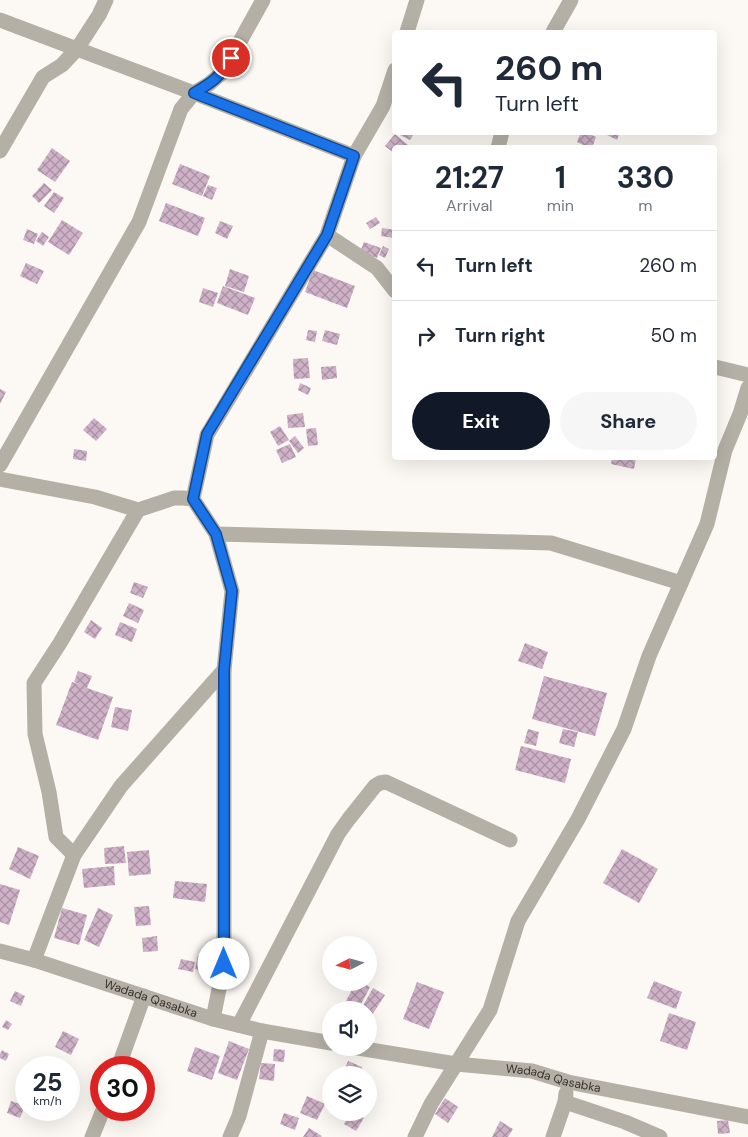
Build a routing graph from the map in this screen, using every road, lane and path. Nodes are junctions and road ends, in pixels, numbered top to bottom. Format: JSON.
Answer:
{"nodes":[{"id":1,"x":106,"y":0,"type":"edge"},
{"id":2,"x":264,"y":0,"type":"edge"},
{"id":3,"x":418,"y":0,"type":"edge"},
{"id":4,"x":571,"y":0,"type":"edge"},
{"id":5,"x":0,"y":20,"type":"edge"},
{"id":6,"x":408,"y":30,"type":"edge"},
{"id":7,"x":555,"y":30,"type":"edge"},
{"id":8,"x":77,"y":49,"type":"junction"},
{"id":9,"x":392,"y":79,"type":"edge"},
{"id":10,"x":194,"y":93,"type":"junction"},
{"id":11,"x":0,"y":151,"type":"edge"},
{"id":12,"x":354,"y":156,"type":"junction"},
{"id":13,"x":327,"y":235,"type":"junction"},
{"id":14,"x":392,"y":287,"type":"edge"},
{"id":15,"x":717,"y":367,"type":"edge"},
{"id":16,"x":748,"y":375,"type":"edge"},
{"id":17,"x":748,"y":388,"type":"edge"},
{"id":18,"x":0,"y":465,"type":"edge"},
{"id":19,"x":0,"y":479,"type":"edge"},
{"id":20,"x":193,"y":499,"type":"junction"},
{"id":21,"x":138,"y":510,"type":"junction"},
{"id":22,"x":216,"y":534,"type":"junction"},
{"id":23,"x":681,"y":583,"type":"junction"},
{"id":24,"x":224,"y":670,"type":"junction"},
{"id":25,"x":510,"y":840,"type":"dead end"},
{"id":26,"x":74,"y":855,"type":"junction"},
{"id":27,"x":0,"y":951,"type":"edge"},
{"id":28,"x":34,"y":960,"type":"junction"},
{"id":29,"x":144,"y":996,"type":"junction"},
{"id":30,"x":213,"y":1019,"type":"junction"},
{"id":31,"x":239,"y":1025,"type":"junction"},
{"id":32,"x":262,"y":1031,"type":"junction"},
{"id":33,"x":322,"y":1041,"type":"edge"},
{"id":34,"x":377,"y":1051,"type":"edge"},
{"id":35,"x":122,"y":1056,"type":"edge"},
{"id":36,"x":456,"y":1064,"type":"junction"},
{"id":37,"x":568,"y":1082,"type":"junction"},
{"id":38,"x":565,"y":1102,"type":"junction"},
{"id":39,"x":748,"y":1118,"type":"edge"},
{"id":40,"x":99,"y":1121,"type":"edge"},
{"id":41,"x":92,"y":1137,"type":"edge"},
{"id":42,"x":230,"y":1137,"type":"edge"},
{"id":43,"x":415,"y":1137,"type":"edge"},
{"id":44,"x":553,"y":1137,"type":"edge"},
{"id":45,"x":660,"y":1137,"type":"edge"}],
"edges":[{"from":1,"to":8,"type":"street"},
{"from":2,"to":10,"type":"street"},
{"from":3,"to":6,"type":"street"},
{"from":4,"to":7,"type":"street"},
{"from":5,"to":8,"type":"street"},
{"from":8,"to":10,"type":"street"},
{"from":8,"to":11,"type":"street"},
{"from":9,"to":12,"type":"street"},
{"from":10,"to":12,"type":"street"},
{"from":10,"to":18,"type":"street"},
{"from":12,"to":13,"type":"street"},
{"from":13,"to":14,"type":"street"},
{"from":13,"to":20,"type":"street"},
{"from":15,"to":16,"type":"street"},
{"from":17,"to":23,"type":"street"},
{"from":19,"to":21,"type":"street"},
{"from":20,"to":21,"type":"street"},
{"from":20,"to":22,"type":"street"},
{"from":21,"to":26,"type":"street"},
{"from":22,"to":23,"type":"street"},
{"from":22,"to":24,"type":"street"},
{"from":23,"to":36,"type":"street"},
{"from":24,"to":26,"type":"street"},
{"from":24,"to":30,"type":"street"},
{"from":25,"to":31,"type":"street"},
{"from":26,"to":28,"type":"street"},
{"from":27,"to":28,"type":"street","name":"Wadada Qasabka"},
{"from":28,"to":29,"type":"street","name":"Wadada Qasabka"},
{"from":29,"to":30,"type":"street","name":"Wadada Qasabka"},
{"from":29,"to":35,"type":"street"},
{"from":30,"to":31,"type":"street","name":"Wadada Qasabka"},
{"from":31,"to":32,"type":"street","name":"Wadada Qasabka"},
{"from":32,"to":33,"type":"street","name":"Wadada Qasabka"},
{"from":32,"to":42,"type":"street"},
{"from":34,"to":36,"type":"street","name":"Wadada Qasabka"},
{"from":36,"to":37,"type":"street","name":"Wadada Qasabka"},
{"from":36,"to":43,"type":"street"},
{"from":37,"to":38,"type":"street"},
{"from":37,"to":39,"type":"street","name":"Wadada Qasabka"},
{"from":38,"to":44,"type":"street"},
{"from":38,"to":45,"type":"street"},
{"from":40,"to":41,"type":"street"}]}
